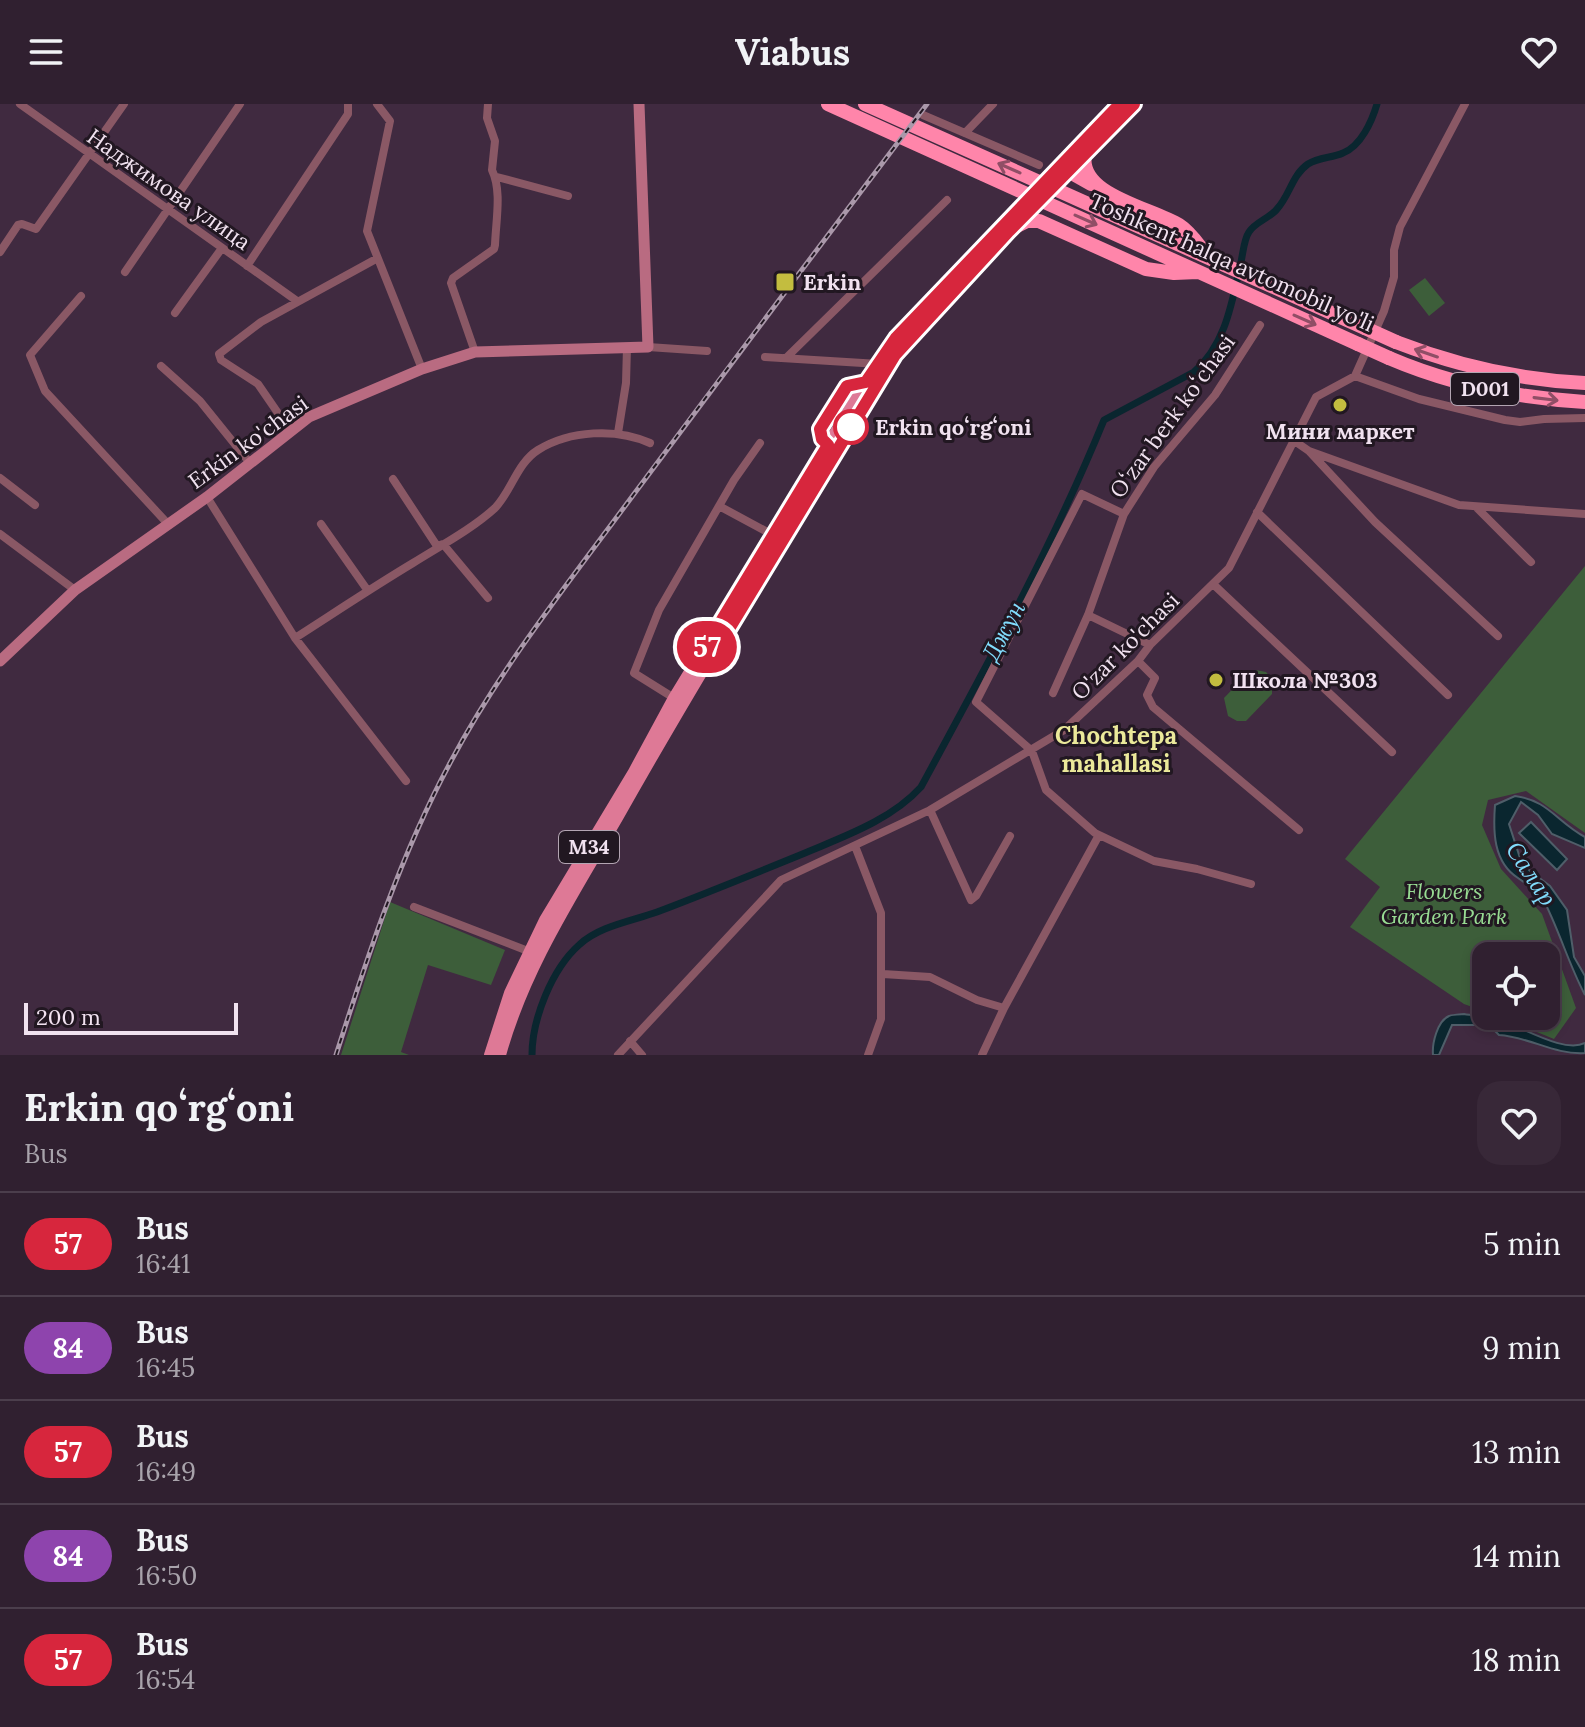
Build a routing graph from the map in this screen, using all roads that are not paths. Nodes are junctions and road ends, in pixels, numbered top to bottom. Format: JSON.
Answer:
{"nodes":[{"id":1,"x":20,"y":104,"type":"edge"},
{"id":2,"x":124,"y":104,"type":"edge"},
{"id":3,"x":240,"y":104,"type":"edge"},
{"id":4,"x":347,"y":104,"type":"edge"},
{"id":5,"x":377,"y":104,"type":"edge"},
{"id":6,"x":488,"y":104,"type":"edge"},
{"id":7,"x":639,"y":104,"type":"edge"},
{"id":8,"x":828,"y":104,"type":"edge"},
{"id":9,"x":865,"y":104,"type":"edge"},
{"id":10,"x":993,"y":104,"type":"edge"},
{"id":11,"x":1120,"y":104,"type":"edge"},
{"id":12,"x":1134,"y":104,"type":"edge"},
{"id":13,"x":1465,"y":104,"type":"edge"},
{"id":14,"x":923,"y":115,"type":"dead end"},
{"id":15,"x":965,"y":133,"type":"junction"},
{"id":16,"x":1085,"y":154,"type":"junction"},
{"id":17,"x":89,"y":155,"type":"junction"},
{"id":18,"x":1039,"y":165,"type":"dead end"},
{"id":19,"x":1062,"y":170,"type":"junction"},
{"id":20,"x":497,"y":177,"type":"junction"},
{"id":21,"x":1095,"y":186,"type":"junction"},
{"id":22,"x":568,"y":196,"type":"dead end"},
{"id":23,"x":947,"y":200,"type":"dead end"},
{"id":24,"x":1025,"y":208,"type":"junction"},
{"id":25,"x":168,"y":210,"type":"junction"},
{"id":26,"x":1011,"y":229,"type":"junction"},
{"id":27,"x":222,"y":248,"type":"junction"},
{"id":28,"x":0,"y":252,"type":"edge"},
{"id":29,"x":1208,"y":256,"type":"junction"},
{"id":30,"x":376,"y":259,"type":"junction"},
{"id":31,"x":247,"y":266,"type":"junction"},
{"id":32,"x":125,"y":272,"type":"dead end"},
{"id":33,"x":1201,"y":272,"type":"junction"},
{"id":34,"x":81,"y":296,"type":"dead end"},
{"id":35,"x":297,"y":301,"type":"junction"},
{"id":36,"x":175,"y":313,"type":"dead end"},
{"id":37,"x":1260,"y":325,"type":"dead end"},
{"id":38,"x":627,"y":347,"type":"junction"},
{"id":39,"x":648,"y":347,"type":"junction"},
{"id":40,"x":707,"y":351,"type":"dead end"},
{"id":41,"x":475,"y":352,"type":"junction"},
{"id":42,"x":765,"y":357,"type":"dead end"},
{"id":43,"x":786,"y":358,"type":"junction"},
{"id":44,"x":161,"y":366,"type":"dead end"},
{"id":45,"x":882,"y":366,"type":"junction"},
{"id":46,"x":422,"y":369,"type":"junction"},
{"id":47,"x":1355,"y":376,"type":"junction"},
{"id":48,"x":1585,"y":383,"type":"edge"},
{"id":49,"x":1585,"y":402,"type":"edge"},
{"id":50,"x":1585,"y":418,"type":"edge"},
{"id":51,"x":291,"y":432,"type":"junction"},
{"id":52,"x":618,"y":433,"type":"junction"},
{"id":53,"x":1293,"y":440,"type":"junction"},
{"id":54,"x":650,"y":443,"type":"dead end"},
{"id":55,"x":760,"y":443,"type":"dead end"},
{"id":56,"x":1309,"y":451,"type":"junction"},
{"id":57,"x":250,"y":463,"type":"junction"},
{"id":58,"x":0,"y":479,"type":"edge"},
{"id":59,"x":393,"y":479,"type":"dead end"},
{"id":60,"x":207,"y":497,"type":"junction"},
{"id":61,"x":35,"y":505,"type":"dead end"},
{"id":62,"x":719,"y":506,"type":"junction"},
{"id":63,"x":1477,"y":508,"type":"junction"},
{"id":64,"x":1257,"y":512,"type":"junction"},
{"id":65,"x":1124,"y":514,"type":"junction"},
{"id":66,"x":1585,"y":514,"type":"edge"},
{"id":67,"x":168,"y":524,"type":"junction"},
{"id":68,"x":321,"y":524,"type":"dead end"},
{"id":69,"x":0,"y":534,"type":"edge"},
{"id":70,"x":773,"y":535,"type":"junction"},
{"id":71,"x":443,"y":544,"type":"junction"},
{"id":72,"x":1531,"y":562,"type":"dead end"},
{"id":73,"x":1213,"y":584,"type":"junction"},
{"id":74,"x":75,"y":590,"type":"junction"},
{"id":75,"x":368,"y":591,"type":"junction"},
{"id":76,"x":488,"y":598,"type":"dead end"},
{"id":77,"x":1088,"y":615,"type":"junction"},
{"id":78,"x":1498,"y":636,"type":"dead end"},
{"id":79,"x":295,"y":638,"type":"junction"},
{"id":80,"x":1150,"y":645,"type":"junction"},
{"id":81,"x":711,"y":649,"type":"junction"},
{"id":82,"x":0,"y":661,"type":"edge"},
{"id":83,"x":1138,"y":661,"type":"junction"},
{"id":84,"x":1053,"y":693,"type":"dead end"},
{"id":85,"x":1448,"y":695,"type":"dead end"},
{"id":86,"x":674,"y":698,"type":"junction"},
{"id":87,"x":1032,"y":751,"type":"junction"},
{"id":88,"x":1392,"y":752,"type":"dead end"},
{"id":89,"x":406,"y":781,"type":"dead end"},
{"id":90,"x":930,"y":810,"type":"junction"},
{"id":91,"x":1299,"y":830,"type":"dead end"},
{"id":92,"x":1099,"y":835,"type":"junction"},
{"id":93,"x":1010,"y":836,"type":"dead end"},
{"id":94,"x":855,"y":846,"type":"junction"},
{"id":95,"x":1251,"y":884,"type":"dead end"},
{"id":96,"x":414,"y":907,"type":"dead end"},
{"id":97,"x":528,"y":951,"type":"junction"},
{"id":98,"x":883,"y":974,"type":"junction"},
{"id":99,"x":1004,"y":1008,"type":"junction"},
{"id":100,"x":630,"y":1041,"type":"junction"},
{"id":101,"x":490,"y":1055,"type":"edge"},
{"id":102,"x":500,"y":1055,"type":"edge"},
{"id":103,"x":618,"y":1055,"type":"edge"},
{"id":104,"x":642,"y":1055,"type":"edge"},
{"id":105,"x":868,"y":1055,"type":"edge"},
{"id":106,"x":982,"y":1055,"type":"edge"}],
"edges":[{"from":1,"to":17,"type":"street","name":"Наджимова улица"},
{"from":2,"to":17,"type":"street"},
{"from":3,"to":25,"type":"street"},
{"from":4,"to":31,"type":"street"},
{"from":5,"to":30,"type":"street"},
{"from":6,"to":20,"type":"street"},
{"from":7,"to":39,"type":"main road"},
{"from":8,"to":33,"type":"highway","name":"Toshkent halqa avtomobil yo'li","one_way":true},
{"from":29,"to":9,"type":"highway","name":"Toshkent halqa avtomobil yo'li","number":"D001","one_way":true},
{"from":10,"to":15,"type":"street"},
{"from":11,"to":19,"type":"main road"},
{"from":12,"to":16,"type":"main road"},
{"from":13,"to":47,"type":"street"},
{"from":14,"to":15,"type":"street"},
{"from":15,"to":18,"type":"street"},
{"from":16,"to":19,"type":"main road"},
{"from":16,"to":21,"type":"highway"},
{"from":17,"to":25,"type":"street","name":"Наджимова улица"},
{"from":17,"to":28,"type":"street"},
{"from":19,"to":21,"type":"highway"},
{"from":19,"to":24,"type":"main road","number":"M34","bridge":true},
{"from":20,"to":22,"type":"street"},
{"from":20,"to":41,"type":"street"},
{"from":21,"to":29,"type":"highway"},
{"from":23,"to":43,"type":"street"},
{"from":24,"to":26,"type":"main road","number":"M34"},
{"from":24,"to":45,"type":"main road","number":"M34"},
{"from":25,"to":27,"type":"street","name":"Наджимова улица"},
{"from":25,"to":32,"type":"street"},
{"from":26,"to":33,"type":"highway"},
{"from":26,"to":45,"type":"main road","number":"M34"},
{"from":27,"to":31,"type":"street","name":"Наджимова улица"},
{"from":27,"to":36,"type":"street"},
{"from":48,"to":29,"type":"highway","name":"Toshkent halqa avtomobil yo'li","number":"D001","one_way":true,"bridge":true},
{"from":30,"to":35,"type":"street"},
{"from":30,"to":46,"type":"street"},
{"from":31,"to":35,"type":"street","name":"Наджимова улица"},
{"from":33,"to":49,"type":"highway","name":"Toshkent halqa avtomobil yo'li","number":"D001","one_way":true,"bridge":true},
{"from":34,"to":67,"type":"street"},
{"from":35,"to":51,"type":"street"},
{"from":37,"to":65,"type":"street","name":"Oʻzar berk koʻchasi"},
{"from":38,"to":39,"type":"main road","name":"Erkin ko'chasi"},
{"from":38,"to":41,"type":"main road","name":"Erkin ko'chasi"},
{"from":38,"to":52,"type":"street"},
{"from":39,"to":40,"type":"street","name":"Erkin ko'chasi"},
{"from":41,"to":46,"type":"main road","name":"Erkin ko'chasi"},
{"from":42,"to":43,"type":"street"},
{"from":43,"to":45,"type":"street"},
{"from":44,"to":57,"type":"street"},
{"from":45,"to":70,"type":"main road","number":"M34"},
{"from":45,"to":81,"type":"main road","number":"M34"},
{"from":46,"to":51,"type":"main road","name":"Erkin ko'chasi"},
{"from":47,"to":50,"type":"street"},
{"from":47,"to":53,"type":"street","name":"O'zar ko'chasi"},
{"from":51,"to":57,"type":"main road","name":"Erkin ko'chasi"},
{"from":52,"to":54,"type":"street"},
{"from":52,"to":71,"type":"street"},
{"from":53,"to":56,"type":"street"},
{"from":53,"to":64,"type":"street","name":"O'zar ko'chasi"},
{"from":55,"to":62,"type":"street"},
{"from":56,"to":63,"type":"street"},
{"from":56,"to":78,"type":"street"},
{"from":57,"to":60,"type":"main road","name":"Erkin ko'chasi"},
{"from":58,"to":61,"type":"street"},
{"from":59,"to":71,"type":"street"},
{"from":60,"to":67,"type":"main road","name":"Erkin ko'chasi"},
{"from":60,"to":79,"type":"street"},
{"from":62,"to":70,"type":"street"},
{"from":62,"to":86,"type":"street"},
{"from":63,"to":66,"type":"street"},
{"from":63,"to":72,"type":"street"},
{"from":64,"to":73,"type":"street","name":"O'zar ko'chasi"},
{"from":64,"to":85,"type":"street"},
{"from":65,"to":77,"type":"street"},
{"from":65,"to":87,"type":"street","name":"Oʻzar berk koʻchasi"},
{"from":67,"to":74,"type":"main road","name":"Erkin ko'chasi"},
{"from":68,"to":75,"type":"street"},
{"from":69,"to":74,"type":"street"},
{"from":70,"to":81,"type":"main road","number":"M34"},
{"from":71,"to":75,"type":"street"},
{"from":71,"to":76,"type":"street"},
{"from":73,"to":80,"type":"street","name":"O'zar ko'chasi"},
{"from":73,"to":88,"type":"street"},
{"from":74,"to":82,"type":"main road","name":"Erkin ko'chasi"},
{"from":75,"to":79,"type":"street"},
{"from":77,"to":80,"type":"street"},
{"from":77,"to":84,"type":"street"},
{"from":79,"to":89,"type":"street"},
{"from":80,"to":83,"type":"street","name":"O'zar ko'chasi"},
{"from":81,"to":86,"type":"main road","number":"M34"},
{"from":81,"to":102,"type":"main road","number":"M34"},
{"from":83,"to":87,"type":"street","name":"O'zar ko'chasi"},
{"from":83,"to":91,"type":"street"},
{"from":86,"to":97,"type":"main road","number":"M34"},
{"from":87,"to":90,"type":"street","name":"O'zar ko'chasi"},
{"from":87,"to":92,"type":"street"},
{"from":90,"to":93,"type":"street"},
{"from":90,"to":94,"type":"street","name":"O'zar ko'chasi"},
{"from":92,"to":95,"type":"street"},
{"from":92,"to":99,"type":"street"},
{"from":94,"to":98,"type":"street"},
{"from":94,"to":100,"type":"street","name":"O'zar ko'chasi"},
{"from":96,"to":97,"type":"street"},
{"from":97,"to":101,"type":"main road","number":"M34"},
{"from":98,"to":99,"type":"street"},
{"from":98,"to":105,"type":"street"},
{"from":99,"to":106,"type":"street"},
{"from":100,"to":103,"type":"street","name":"O'zar ko'chasi"},
{"from":100,"to":104,"type":"street"}]}
